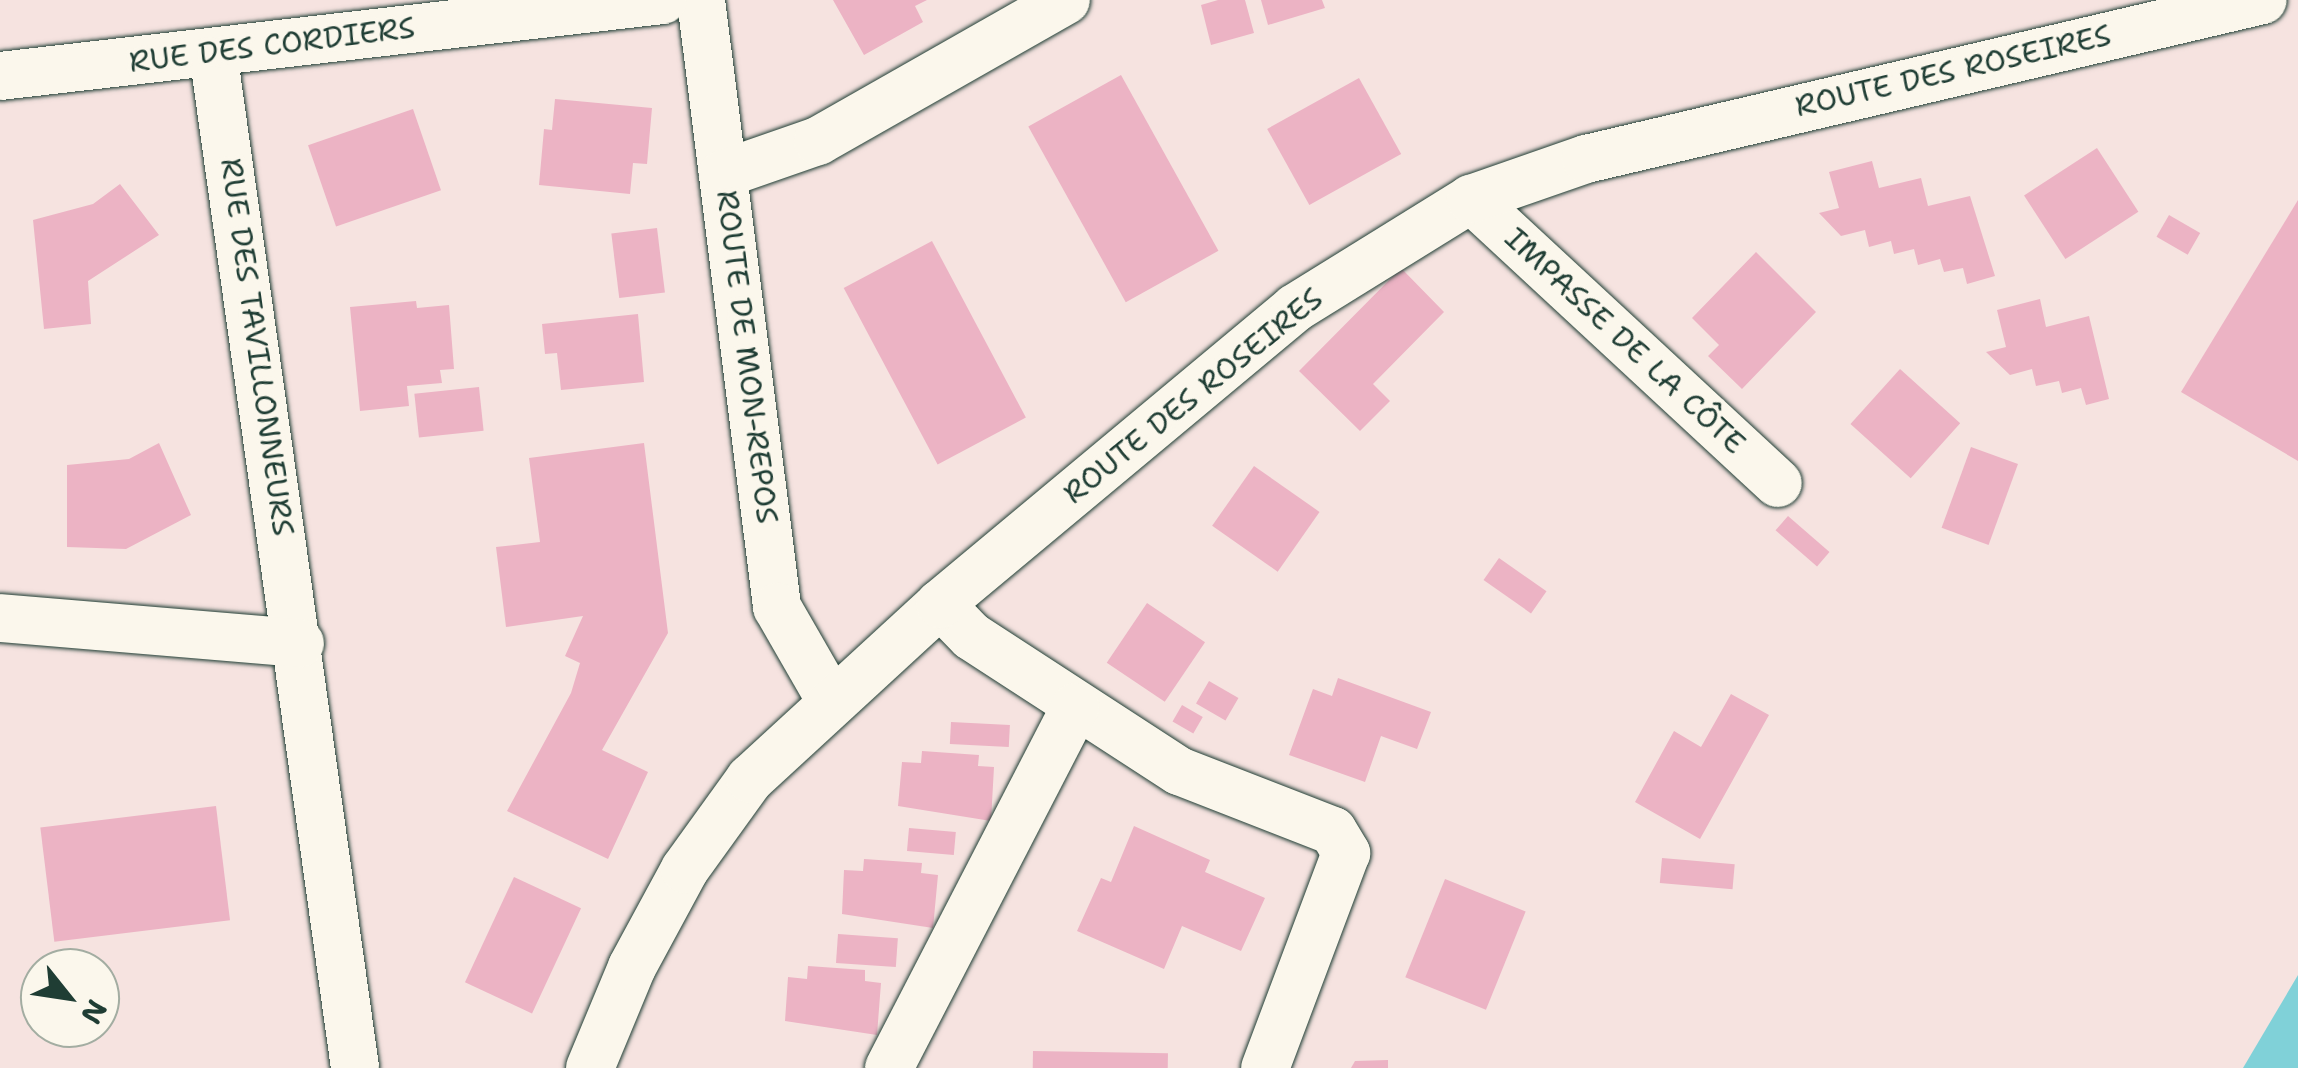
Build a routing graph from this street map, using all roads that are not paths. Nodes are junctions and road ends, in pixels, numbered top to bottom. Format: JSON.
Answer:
{"nodes":[{"id":1,"x":664,"y":0,"type":"edge"},
{"id":2,"x":700,"y":0,"type":"edge"},
{"id":3,"x":1066,"y":0,"type":"edge"},
{"id":4,"x":2263,"y":0,"type":"edge"},
{"id":5,"x":213,"y":52,"type":"junction"},
{"id":6,"x":0,"y":76,"type":"edge"},
{"id":7,"x":723,"y":174,"type":"junction"},
{"id":8,"x":1471,"y":199,"type":"junction"},
{"id":9,"x":1778,"y":482,"type":"dead end"},
{"id":10,"x":940,"y":604,"type":"junction"},
{"id":11,"x":0,"y":618,"type":"edge"},
{"id":12,"x":300,"y":642,"type":"junction"},
{"id":13,"x":831,"y":701,"type":"junction"},
{"id":14,"x":1075,"y":707,"type":"junction"},
{"id":15,"x":356,"y":1068,"type":"edge"},
{"id":16,"x":590,"y":1068,"type":"edge"},
{"id":17,"x":889,"y":1068,"type":"edge"},
{"id":18,"x":1265,"y":1068,"type":"edge"}],
"edges":[{"from":1,"to":5,"type":"street","name":"RUE DES CORDIERS"},
{"from":2,"to":7,"type":"street","name":"ROUTE DE MON-REPOS"},
{"from":3,"to":7,"type":"street"},
{"from":4,"to":8,"type":"street","name":"ROUTE DES ROSEIRES"},
{"from":5,"to":6,"type":"street","name":"RUE DES CORDIERS"},
{"from":5,"to":12,"type":"street","name":"RUE DES TAVILLONNEURS"},
{"from":7,"to":13,"type":"street","name":"ROUTE DE MON-REPOS"},
{"from":8,"to":9,"type":"street","name":"IMPASSE DE LA CÔTE"},
{"from":8,"to":10,"type":"street","name":"ROUTE DES ROSEIRES"},
{"from":10,"to":13,"type":"street","name":"ROUTE DES ROSEIRES"},
{"from":10,"to":14,"type":"street"},
{"from":11,"to":12,"type":"street"},
{"from":12,"to":15,"type":"street","name":"RUE DES TAVILLONNEURS"},
{"from":13,"to":16,"type":"street","name":"ROUTE DES ROSEIRES"},
{"from":14,"to":17,"type":"street"},
{"from":14,"to":18,"type":"street"}]}
